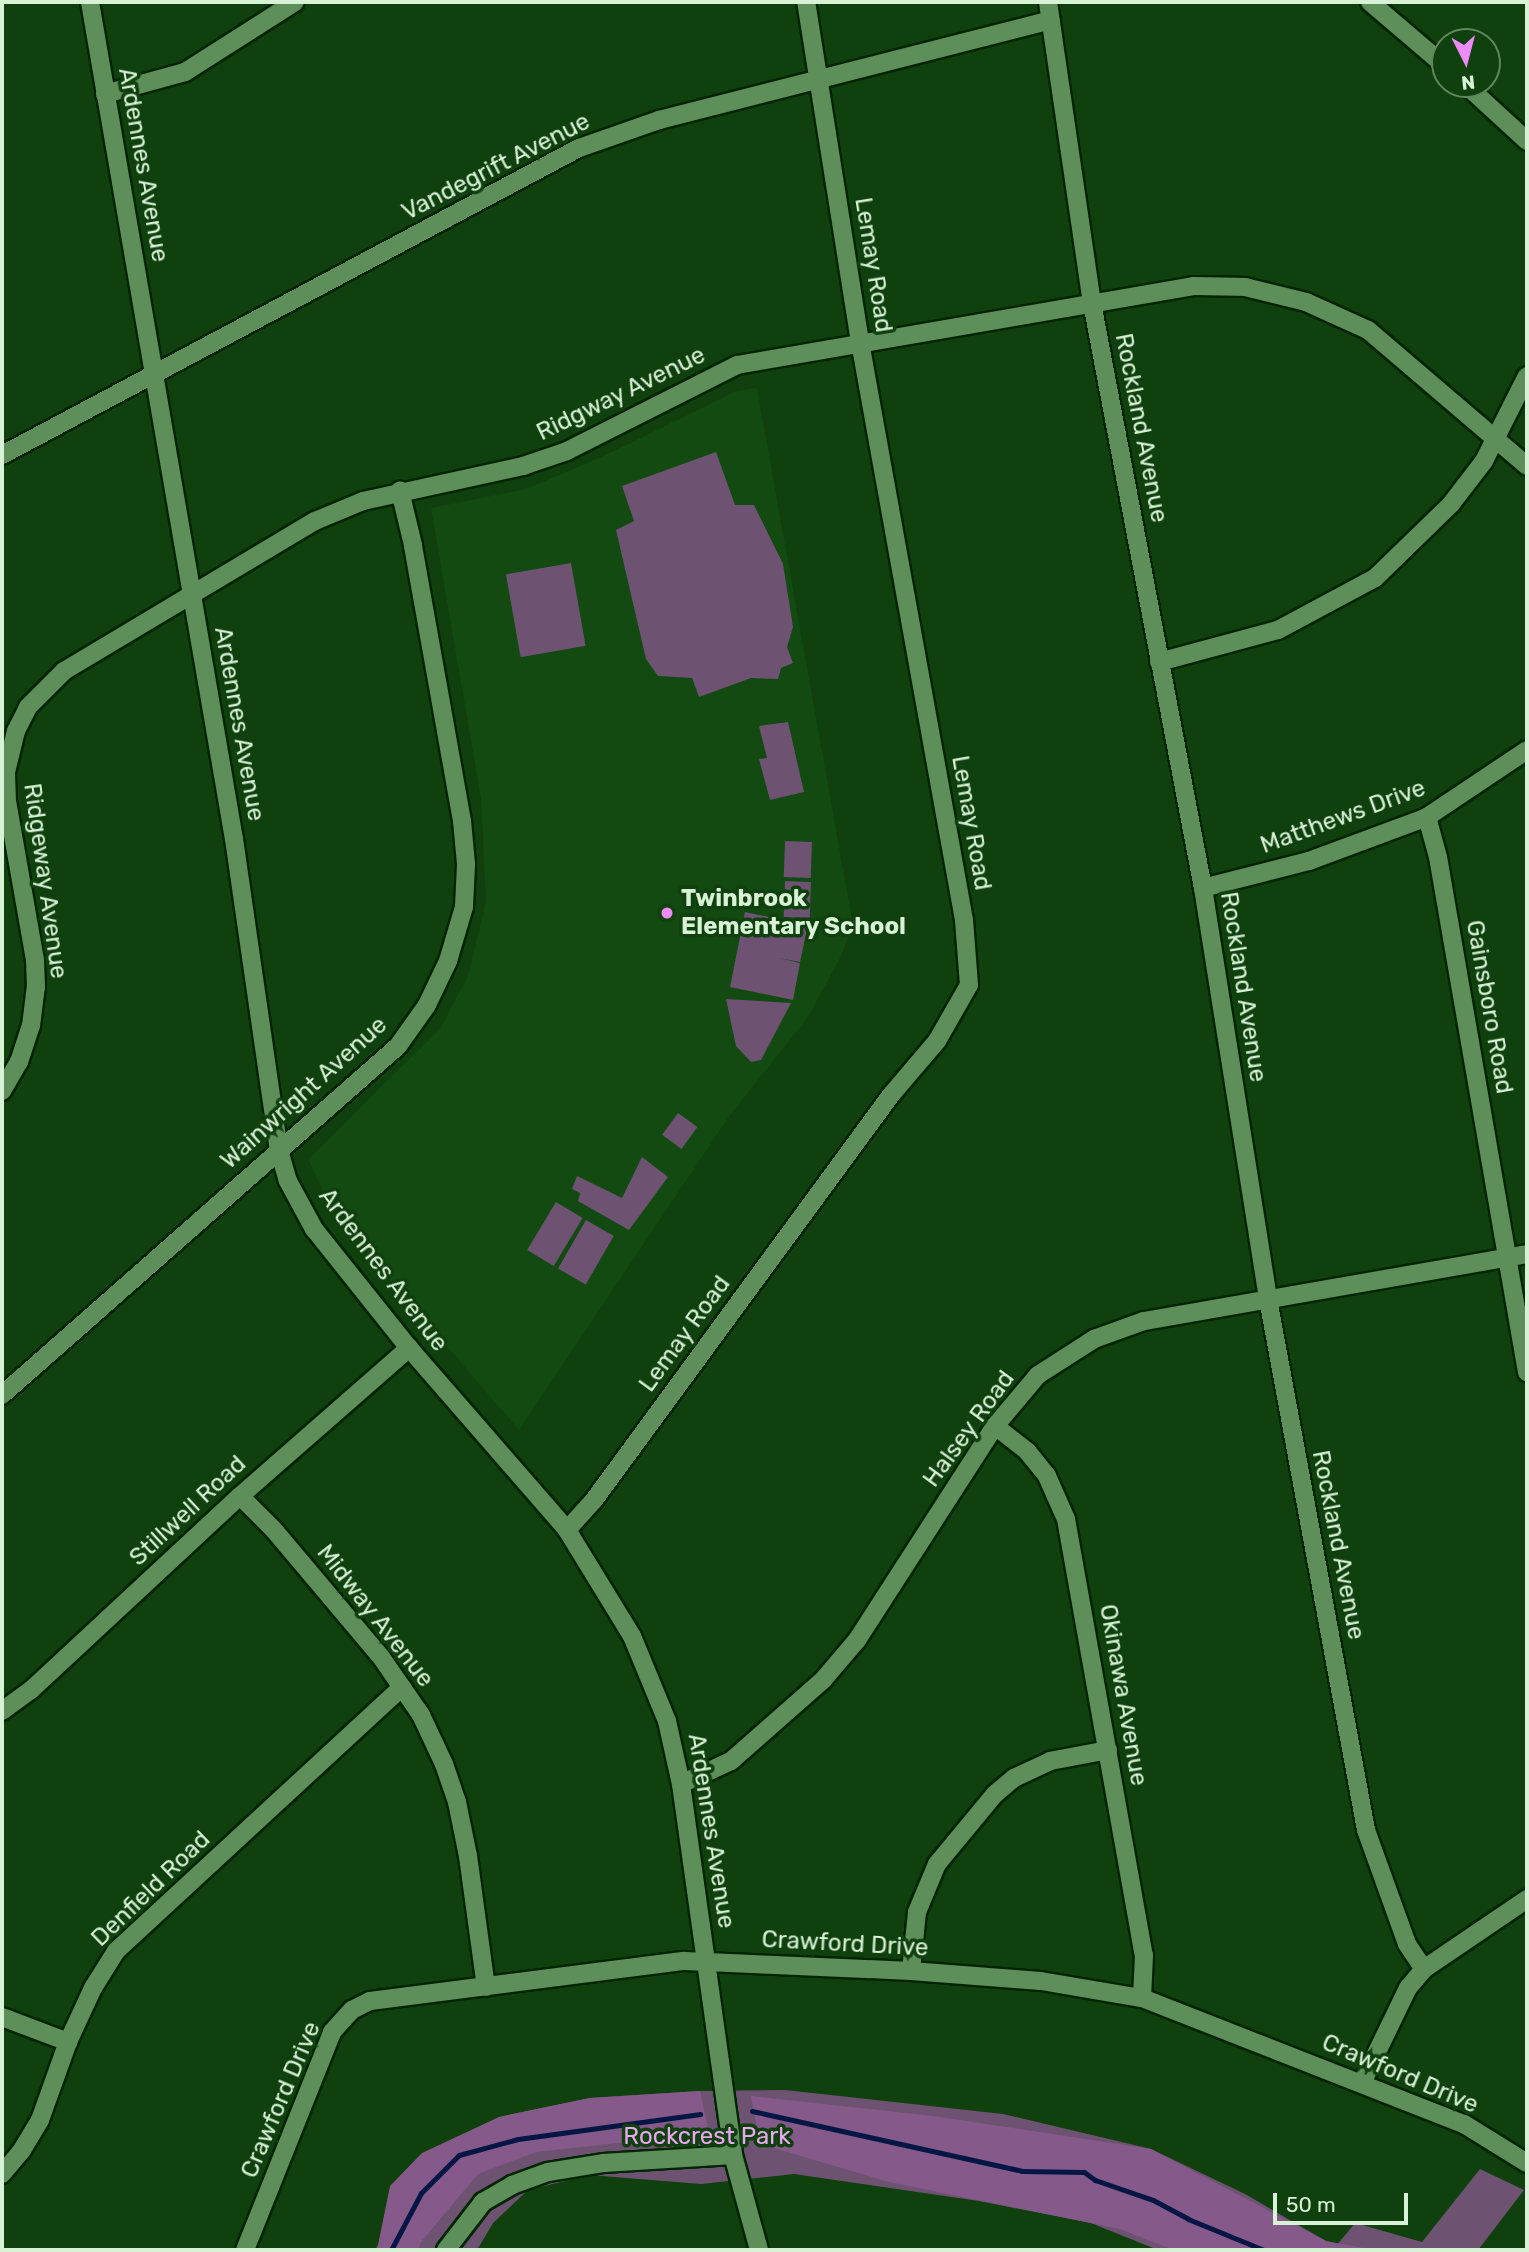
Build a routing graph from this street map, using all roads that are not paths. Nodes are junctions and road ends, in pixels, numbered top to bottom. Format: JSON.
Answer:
{"nodes":[{"id":1,"x":90,"y":2,"type":"edge"},
{"id":2,"x":295,"y":2,"type":"edge"},
{"id":3,"x":806,"y":2,"type":"edge"},
{"id":4,"x":1048,"y":2,"type":"edge"},
{"id":5,"x":1370,"y":2,"type":"edge"},
{"id":6,"x":1050,"y":20,"type":"junction"},
{"id":7,"x":1431,"y":54,"type":"edge"},
{"id":8,"x":820,"y":80,"type":"junction"},
{"id":9,"x":105,"y":94,"type":"junction"},
{"id":10,"x":1480,"y":98,"type":"edge"},
{"id":11,"x":1527,"y":141,"type":"edge"},
{"id":12,"x":1092,"y":303,"type":"junction"},
{"id":13,"x":860,"y":342,"type":"junction"},
{"id":14,"x":155,"y":374,"type":"junction"},
{"id":15,"x":1527,"y":376,"type":"edge"},
{"id":16,"x":1496,"y":438,"type":"junction"},
{"id":17,"x":2,"y":455,"type":"edge"},
{"id":18,"x":1527,"y":466,"type":"edge"},
{"id":19,"x":400,"y":491,"type":"junction"},
{"id":20,"x":192,"y":594,"type":"junction"},
{"id":21,"x":1159,"y":662,"type":"junction"},
{"id":22,"x":1527,"y":750,"type":"edge"},
{"id":23,"x":1427,"y":817,"type":"junction"},
{"id":24,"x":1203,"y":888,"type":"junction"},
{"id":25,"x":2,"y":1054,"type":"edge"},
{"id":26,"x":19,"y":1062,"type":"junction"},
{"id":27,"x":2,"y":1091,"type":"edge"},
{"id":28,"x":279,"y":1150,"type":"junction"},
{"id":29,"x":1527,"y":1254,"type":"edge"},
{"id":30,"x":1507,"y":1258,"type":"junction"},
{"id":31,"x":1268,"y":1299,"type":"junction"},
{"id":32,"x":410,"y":1348,"type":"junction"},
{"id":33,"x":1527,"y":1372,"type":"edge"},
{"id":34,"x":2,"y":1395,"type":"edge"},
{"id":35,"x":995,"y":1426,"type":"junction"},
{"id":36,"x":240,"y":1496,"type":"junction"},
{"id":37,"x":567,"y":1530,"type":"junction"},
{"id":38,"x":402,"y":1687,"type":"junction"},
{"id":39,"x":2,"y":1711,"type":"edge"},
{"id":40,"x":1108,"y":1750,"type":"junction"},
{"id":41,"x":681,"y":1784,"type":"junction"},
{"id":42,"x":1527,"y":1899,"type":"edge"},
{"id":43,"x":707,"y":1962,"type":"junction"},
{"id":44,"x":1424,"y":1969,"type":"junction"},
{"id":45,"x":911,"y":1971,"type":"junction"},
{"id":46,"x":485,"y":1987,"type":"junction"},
{"id":47,"x":1142,"y":1998,"type":"junction"},
{"id":48,"x":2,"y":2017,"type":"edge"},
{"id":49,"x":68,"y":2042,"type":"junction"},
{"id":50,"x":1362,"y":2083,"type":"junction"},
{"id":51,"x":733,"y":2155,"type":"junction"},
{"id":52,"x":1527,"y":2163,"type":"edge"},
{"id":53,"x":2,"y":2174,"type":"edge"},
{"id":54,"x":245,"y":2250,"type":"edge"},
{"id":55,"x":447,"y":2250,"type":"edge"},
{"id":56,"x":760,"y":2250,"type":"edge"}],
"edges":[{"from":1,"to":9,"type":"street","name":"Ardennes Avenue"},
{"from":2,"to":9,"type":"street"},
{"from":3,"to":8,"type":"street","name":"Lemay Road"},
{"from":4,"to":6,"type":"street","name":"Rockland Avenue"},
{"from":5,"to":7,"type":"street"},
{"from":6,"to":8,"type":"street","name":"Vandegrift Avenue"},
{"from":6,"to":12,"type":"street","name":"Rockland Avenue"},
{"from":8,"to":13,"type":"street","name":"Lemay Road"},
{"from":8,"to":14,"type":"street","name":"Vandegrift Avenue"},
{"from":9,"to":14,"type":"street","name":"Ardennes Avenue"},
{"from":10,"to":11,"type":"street"},
{"from":12,"to":13,"type":"street","name":"Ridgway Avenue"},
{"from":12,"to":16,"type":"street","name":"Ridgway Avenue"},
{"from":12,"to":21,"type":"street","name":"Rockland Avenue"},
{"from":13,"to":19,"type":"street","name":"Ridgway Avenue"},
{"from":13,"to":37,"type":"street","name":"Lemay Road"},
{"from":14,"to":17,"type":"street","name":"Vandegrift Avenue"},
{"from":14,"to":20,"type":"street","name":"Ardennes Avenue"},
{"from":15,"to":16,"type":"street"},
{"from":16,"to":18,"type":"street","name":"Ridgway Avenue"},
{"from":16,"to":21,"type":"street"},
{"from":19,"to":20,"type":"street","name":"Ridgway Avenue"},
{"from":19,"to":28,"type":"street","name":"Wainwright Avenue"},
{"from":20,"to":26,"type":"street","name":"Ridgeway Avenue"},
{"from":20,"to":28,"type":"street","name":"Ardennes Avenue"},
{"from":21,"to":24,"type":"street","name":"Rockland Avenue"},
{"from":22,"to":23,"type":"street","name":"Matthews Drive"},
{"from":23,"to":24,"type":"street","name":"Matthews Drive"},
{"from":23,"to":30,"type":"street","name":"Gainsboro Road"},
{"from":24,"to":31,"type":"street","name":"Rockland Avenue"},
{"from":25,"to":26,"type":"street"},
{"from":26,"to":27,"type":"street","name":"Ridgeway Avenue"},
{"from":28,"to":32,"type":"street","name":"Ardennes Avenue"},
{"from":28,"to":34,"type":"street","name":"Wainwright Avenue"},
{"from":29,"to":30,"type":"street","name":"Halsey Road"},
{"from":30,"to":31,"type":"street","name":"Halsey Road"},
{"from":30,"to":33,"type":"street","name":"Gainsboro Road"},
{"from":31,"to":35,"type":"street","name":"Halsey Road"},
{"from":31,"to":44,"type":"street","name":"Rockland Avenue"},
{"from":32,"to":36,"type":"street","name":"Stillwell Road"},
{"from":32,"to":37,"type":"street","name":"Ardennes Avenue"},
{"from":35,"to":40,"type":"street","name":"Okinawa Avenue"},
{"from":35,"to":41,"type":"street","name":"Halsey Road"},
{"from":36,"to":38,"type":"street","name":"Midway Avenue"},
{"from":36,"to":39,"type":"street","name":"Stillwell Road"},
{"from":37,"to":41,"type":"street","name":"Ardennes Avenue"},
{"from":38,"to":46,"type":"street","name":"Midway Avenue"},
{"from":38,"to":49,"type":"street","name":"Denfield Road"},
{"from":40,"to":45,"type":"street"},
{"from":40,"to":47,"type":"street","name":"Okinawa Avenue"},
{"from":41,"to":43,"type":"street","name":"Ardennes Avenue"},
{"from":42,"to":44,"type":"street"},
{"from":43,"to":45,"type":"street","name":"Crawford Drive"},
{"from":43,"to":46,"type":"street","name":"Crawford Drive"},
{"from":43,"to":51,"type":"street","name":"Ardennes Avenue"},
{"from":44,"to":50,"type":"street"},
{"from":45,"to":47,"type":"street","name":"Crawford Drive"},
{"from":46,"to":54,"type":"street","name":"Crawford Drive"},
{"from":47,"to":50,"type":"street","name":"Crawford Drive"},
{"from":48,"to":49,"type":"street"},
{"from":49,"to":53,"type":"street","name":"Denfield Road"},
{"from":50,"to":52,"type":"street","name":"Crawford Drive"},
{"from":51,"to":55,"type":"street"},
{"from":51,"to":56,"type":"street","name":"Ardennes Avenue"}]}
